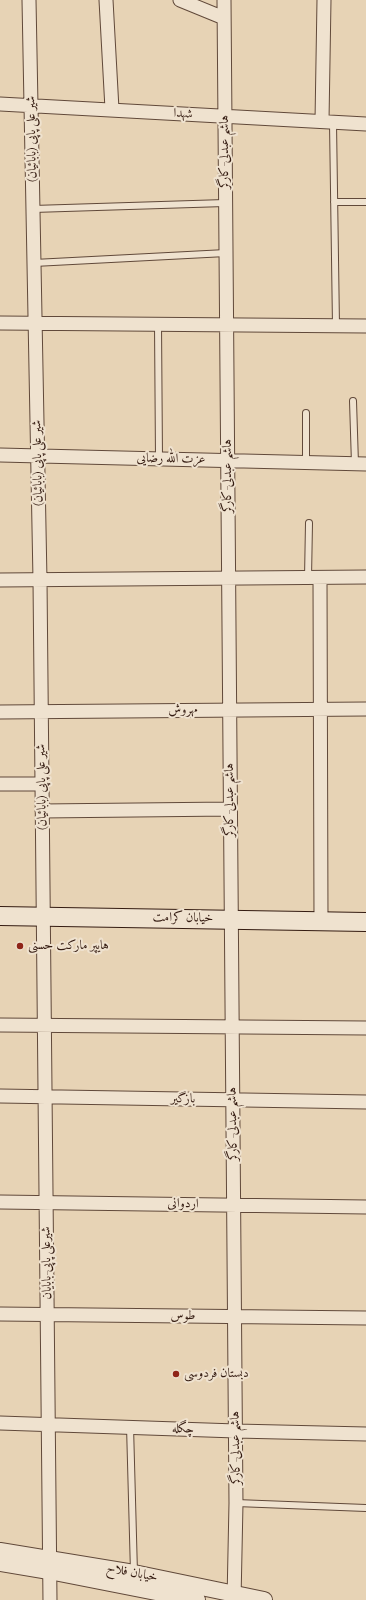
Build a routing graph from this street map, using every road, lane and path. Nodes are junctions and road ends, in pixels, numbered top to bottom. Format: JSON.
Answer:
{"nodes":[{"id":1,"x":28,"y":0,"type":"edge"},
{"id":2,"x":106,"y":0,"type":"edge"},
{"id":3,"x":180,"y":0,"type":"edge"},
{"id":4,"x":224,"y":0,"type":"edge"},
{"id":5,"x":324,"y":0,"type":"edge"},
{"id":6,"x":224,"y":18,"type":"junction"},
{"id":7,"x":0,"y":104,"type":"edge"},
{"id":8,"x":31,"y":105,"type":"junction"},
{"id":9,"x":112,"y":109,"type":"junction"},
{"id":10,"x":225,"y":116,"type":"junction"},
{"id":11,"x":328,"y":122,"type":"junction"},
{"id":12,"x":366,"y":124,"type":"edge"},
{"id":13,"x":225,"y":202,"type":"junction"},
{"id":14,"x":334,"y":202,"type":"junction"},
{"id":15,"x":366,"y":202,"type":"edge"},
{"id":16,"x":33,"y":209,"type":"junction"},
{"id":17,"x":226,"y":253,"type":"junction"},
{"id":18,"x":34,"y":263,"type":"junction"},
{"id":19,"x":0,"y":324,"type":"edge"},
{"id":20,"x":35,"y":324,"type":"junction"},
{"id":21,"x":158,"y":324,"type":"junction"},
{"id":22,"x":226,"y":325,"type":"junction"},
{"id":23,"x":336,"y":326,"type":"junction"},
{"id":24,"x":366,"y":326,"type":"edge"},
{"id":25,"x":354,"y":401,"type":"dead end"},
{"id":26,"x":306,"y":413,"type":"dead end"},
{"id":27,"x":0,"y":455,"type":"edge"},
{"id":28,"x":38,"y":456,"type":"junction"},
{"id":29,"x":159,"y":459,"type":"junction"},
{"id":30,"x":228,"y":460,"type":"junction"},
{"id":31,"x":306,"y":462,"type":"junction"},
{"id":32,"x":360,"y":464,"type":"edge"},
{"id":33,"x":309,"y":523,"type":"dead end"},
{"id":34,"x":366,"y":577,"type":"edge"},
{"id":35,"x":228,"y":578,"type":"junction"},
{"id":36,"x":314,"y":578,"type":"junction"},
{"id":37,"x":0,"y":580,"type":"edge"},
{"id":38,"x":40,"y":580,"type":"junction"},
{"id":39,"x":320,"y":709,"type":"junction"},
{"id":40,"x":366,"y":709,"type":"edge"},
{"id":41,"x":230,"y":710,"type":"junction"},
{"id":42,"x":0,"y":712,"type":"edge"},
{"id":43,"x":42,"y":712,"type":"junction"},
{"id":44,"x":0,"y":784,"type":"edge"},
{"id":45,"x":42,"y":784,"type":"junction"},
{"id":46,"x":230,"y":810,"type":"junction"},
{"id":47,"x":42,"y":811,"type":"junction"},
{"id":48,"x":0,"y":916,"type":"edge"},
{"id":49,"x":321,"y":921,"type":"junction"},
{"id":50,"x":43,"y":922,"type":"junction"},
{"id":51,"x":366,"y":922,"type":"edge"},
{"id":52,"x":231,"y":924,"type":"junction"},
{"id":53,"x":0,"y":926,"type":"edge"},
{"id":54,"x":366,"y":932,"type":"edge"},
{"id":55,"x":0,"y":1025,"type":"edge"},
{"id":56,"x":45,"y":1025,"type":"junction"},
{"id":57,"x":232,"y":1027,"type":"junction"},
{"id":58,"x":366,"y":1028,"type":"edge"},
{"id":59,"x":0,"y":1096,"type":"edge"},
{"id":60,"x":45,"y":1097,"type":"junction"},
{"id":61,"x":232,"y":1100,"type":"junction"},
{"id":62,"x":366,"y":1102,"type":"edge"},
{"id":63,"x":0,"y":1202,"type":"edge"},
{"id":64,"x":46,"y":1203,"type":"junction"},
{"id":65,"x":233,"y":1205,"type":"junction"},
{"id":66,"x":366,"y":1207,"type":"edge"},
{"id":67,"x":0,"y":1314,"type":"edge"},
{"id":68,"x":47,"y":1314,"type":"junction"},
{"id":69,"x":234,"y":1316,"type":"junction"},
{"id":70,"x":366,"y":1318,"type":"edge"},
{"id":71,"x":0,"y":1423,"type":"edge"},
{"id":72,"x":48,"y":1424,"type":"junction"},
{"id":73,"x":130,"y":1426,"type":"junction"},
{"id":74,"x":236,"y":1431,"type":"junction"},
{"id":75,"x":366,"y":1434,"type":"edge"},
{"id":76,"x":236,"y":1503,"type":"junction"},
{"id":77,"x":366,"y":1508,"type":"edge"},
{"id":78,"x":0,"y":1551,"type":"edge"},
{"id":79,"x":0,"y":1563,"type":"edge"},
{"id":80,"x":49,"y":1565,"type":"junction"},
{"id":81,"x":134,"y":1573,"type":"junction"},
{"id":82,"x":234,"y":1597,"type":"edge"},
{"id":83,"x":50,"y":1600,"type":"edge"},
{"id":84,"x":197,"y":1600,"type":"edge"},
{"id":85,"x":264,"y":1600,"type":"edge"}],
"edges":[{"from":1,"to":8,"type":"street","name":"شیر علی پاپی (بابائیان)"},
{"from":2,"to":9,"type":"street"},
{"from":3,"to":6,"type":"street"},
{"from":4,"to":6,"type":"street","name":"هاشم عبدلی-کارگر"},
{"from":5,"to":11,"type":"street"},
{"from":6,"to":10,"type":"street","name":"هاشم عبدلی-کارگر"},
{"from":7,"to":8,"type":"street","name":"شهدا"},
{"from":8,"to":9,"type":"street","name":"شهدا"},
{"from":8,"to":16,"type":"street","name":"شیر علی پاپی (بابائیان)"},
{"from":9,"to":10,"type":"street","name":"شهدا"},
{"from":10,"to":11,"type":"street","name":"شهدا"},
{"from":10,"to":13,"type":"street","name":"هاشم عبدلی-کارگر"},
{"from":11,"to":12,"type":"street","name":"شهدا"},
{"from":11,"to":14,"type":"lane"},
{"from":13,"to":16,"type":"lane"},
{"from":13,"to":17,"type":"street","name":"هاشم عبدلی-کارگر"},
{"from":14,"to":15,"type":"lane"},
{"from":14,"to":23,"type":"lane"},
{"from":16,"to":18,"type":"street","name":"شیر علی پاپی (بابائیان)"},
{"from":17,"to":18,"type":"lane"},
{"from":17,"to":22,"type":"street","name":"هاشم عبدلی-کارگر"},
{"from":18,"to":20,"type":"street","name":"شیر علی پاپی (بابائیان)"},
{"from":19,"to":20,"type":"street"},
{"from":20,"to":21,"type":"street"},
{"from":20,"to":28,"type":"street","name":"شیر علی پاپی (بابائیان)"},
{"from":21,"to":22,"type":"street"},
{"from":21,"to":29,"type":"lane"},
{"from":22,"to":23,"type":"street"},
{"from":22,"to":30,"type":"street","name":"هاشم عبدلی-کارگر"},
{"from":23,"to":24,"type":"street"},
{"from":25,"to":32,"type":"lane"},
{"from":26,"to":31,"type":"lane"},
{"from":27,"to":28,"type":"street","name":"عزت الله رضایی"},
{"from":28,"to":29,"type":"street","name":"عزت الله رضایی"},
{"from":28,"to":38,"type":"street","name":"شیر علی پاپی (بابائیان)"},
{"from":29,"to":30,"type":"street","name":"عزت الله رضایی"},
{"from":30,"to":31,"type":"street","name":"عزت الله رضایی"},
{"from":30,"to":35,"type":"street","name":"هاشم عبدلی-کارگر"},
{"from":31,"to":32,"type":"street","name":"عزت الله رضایی"},
{"from":33,"to":36,"type":"lane"},
{"from":34,"to":36,"type":"street"},
{"from":35,"to":36,"type":"street"},
{"from":35,"to":38,"type":"street"},
{"from":35,"to":41,"type":"street","name":"هاشم عبدلی-کارگر"},
{"from":36,"to":39,"type":"street"},
{"from":37,"to":38,"type":"street"},
{"from":38,"to":43,"type":"street","name":"شیر علی پاپی (بابائیان)"},
{"from":39,"to":40,"type":"street","name":"مهروش"},
{"from":39,"to":41,"type":"street","name":"مهروش"},
{"from":39,"to":49,"type":"street"},
{"from":41,"to":43,"type":"street","name":"مهروش"},
{"from":41,"to":46,"type":"street","name":"هاشم عبدلی-کارگر"},
{"from":42,"to":43,"type":"street","name":"مهروش"},
{"from":43,"to":45,"type":"street","name":"شیر علی پاپی (بابائیان)"},
{"from":44,"to":45,"type":"street"},
{"from":45,"to":47,"type":"street","name":"شیر علی پاپی (بابائیان)"},
{"from":46,"to":47,"type":"street"},
{"from":46,"to":52,"type":"street","name":"هاشم عبدلی-کارگر"},
{"from":47,"to":50,"type":"street","name":"شیر علی پاپی (بابائیان)"},
{"from":48,"to":50,"type":"main road","name":"خیابان کرامت"},
{"from":49,"to":51,"type":"main road","name":"خیابان کرامت"},
{"from":49,"to":52,"type":"main road","name":"خیابان کرامت"},
{"from":50,"to":52,"type":"main road","name":"خیابان کرامت"},
{"from":50,"to":53,"type":"main road","name":"خیابان کرامت"},
{"from":50,"to":56,"type":"street","name":"شیرعلی پاپی-بابایان"},
{"from":52,"to":54,"type":"main road","name":"خیابان کرامت"},
{"from":52,"to":57,"type":"street","name":"هاشم عبدلی-کارگر"},
{"from":55,"to":56,"type":"street"},
{"from":56,"to":57,"type":"street"},
{"from":56,"to":60,"type":"street","name":"شیرعلی پاپی-بابایان"},
{"from":57,"to":58,"type":"street"},
{"from":57,"to":61,"type":"street","name":"هاشم عبدلی-کارگر"},
{"from":59,"to":60,"type":"street","name":"بازگیر"},
{"from":60,"to":61,"type":"street","name":"بازگیر"},
{"from":60,"to":64,"type":"street","name":"شیرعلی پاپی-بابایان"},
{"from":61,"to":62,"type":"street","name":"بازگیر"},
{"from":61,"to":65,"type":"street","name":"هاشم عبدلی-کارگر"},
{"from":63,"to":64,"type":"street","name":"اردوانی"},
{"from":64,"to":65,"type":"street","name":"اردوانی"},
{"from":64,"to":68,"type":"street","name":"شیرعلی پاپی-بابایان"},
{"from":65,"to":66,"type":"street","name":"اردوانی"},
{"from":65,"to":69,"type":"street","name":"هاشم عبدلی-کارگر"},
{"from":67,"to":68,"type":"street","name":"طوس"},
{"from":68,"to":69,"type":"street","name":"طوس"},
{"from":68,"to":72,"type":"street","name":"شیرعلی پاپی-بابایان"},
{"from":69,"to":70,"type":"street","name":"طوس"},
{"from":69,"to":74,"type":"street","name":"هاشم عبدلی-کارگر"},
{"from":71,"to":72,"type":"street","name":"چگله"},
{"from":72,"to":73,"type":"street","name":"چگله"},
{"from":72,"to":80,"type":"street","name":"شیرعلی پاپی-بابایان"},
{"from":73,"to":74,"type":"street","name":"چگله"},
{"from":73,"to":81,"type":"lane"},
{"from":74,"to":75,"type":"street","name":"چگله"},
{"from":74,"to":76,"type":"street","name":"هاشم عبدلی-کارگر"},
{"from":76,"to":77,"type":"lane"},
{"from":76,"to":82,"type":"street","name":"هاشم عبدلی-کارگر"},
{"from":78,"to":80,"type":"street","name":"خیابان فلاح"},
{"from":79,"to":80,"type":"street","name":"خیابان فلاح"},
{"from":80,"to":81,"type":"street","name":"خیابان فلاح"},
{"from":80,"to":83,"type":"street","name":"شیرعلی پاپی-بابایان"},
{"from":80,"to":84,"type":"street","name":"خیابان فلاح"},
{"from":81,"to":82,"type":"street","name":"خیابان فلاح"},
{"from":82,"to":85,"type":"street","name":"خیابان فلاح"}]}
